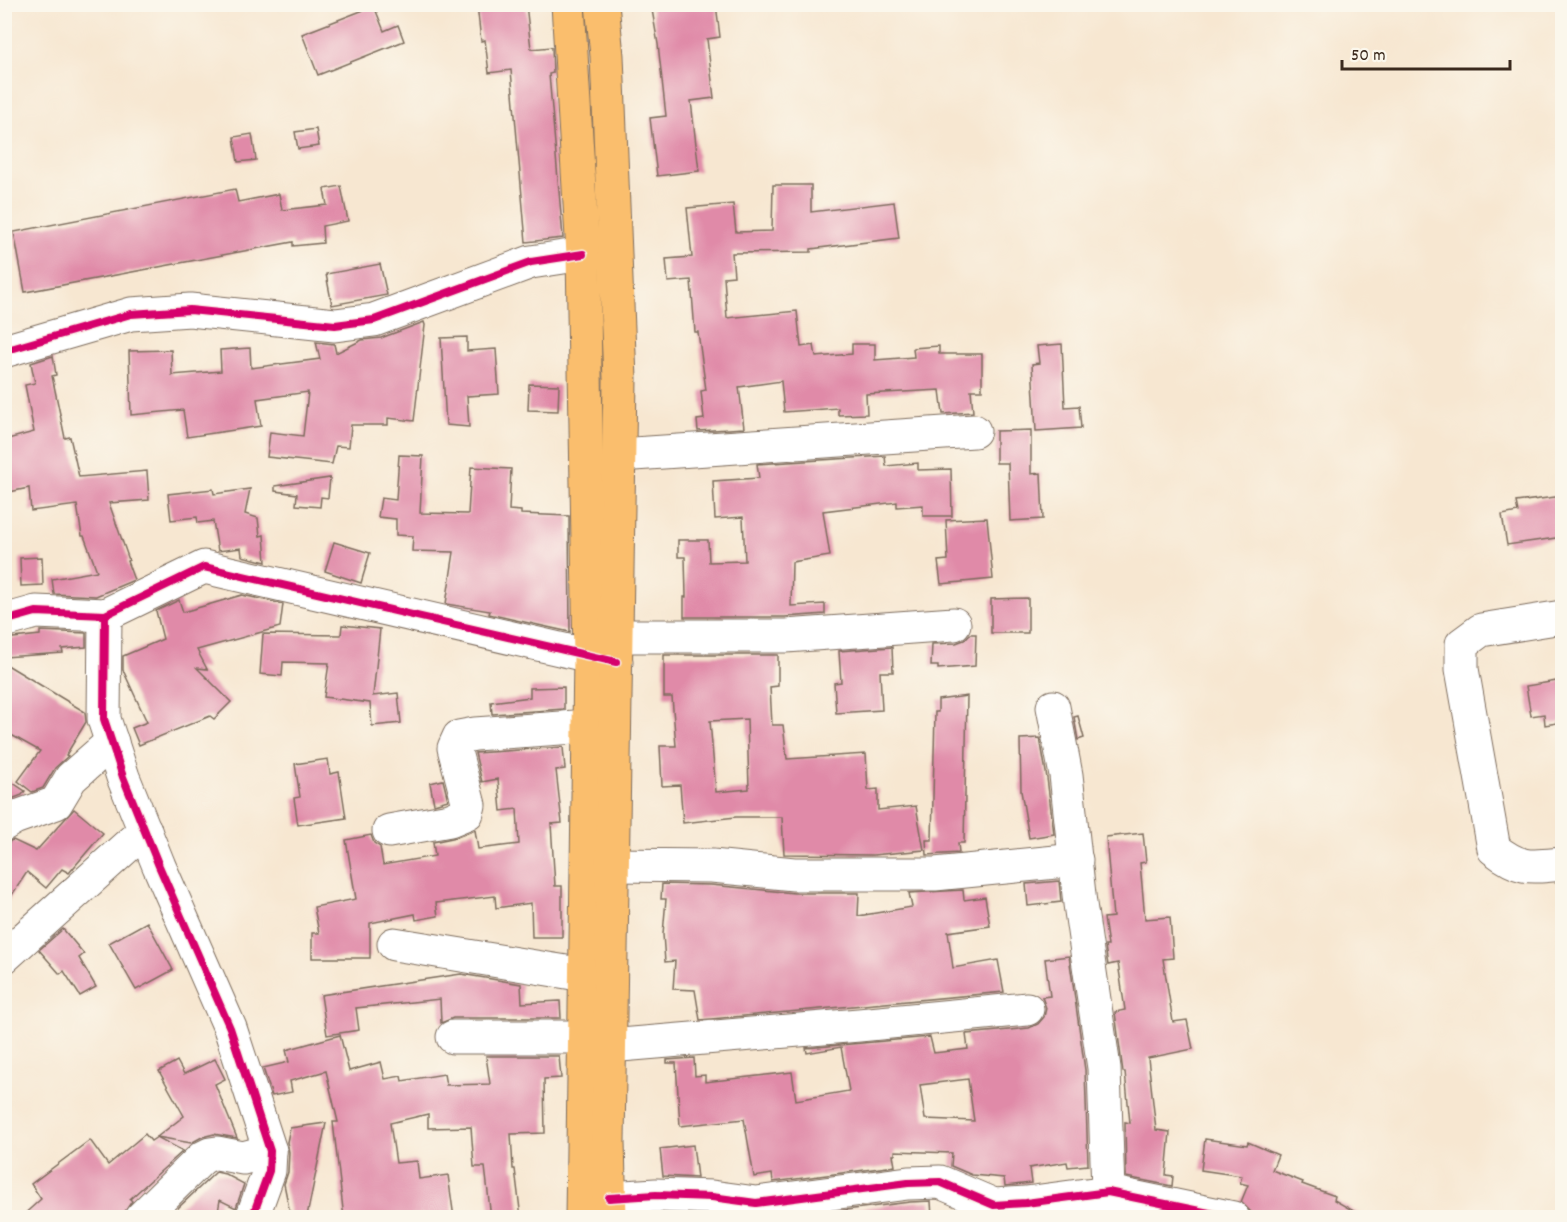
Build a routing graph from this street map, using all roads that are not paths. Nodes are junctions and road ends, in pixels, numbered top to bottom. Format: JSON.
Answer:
{"nodes":[{"id":1,"x":568,"y":4,"type":"edge"},
{"id":2,"x":602,"y":4,"type":"edge"},
{"id":3,"x":583,"y":254,"type":"junction"},
{"id":4,"x":4,"y":351,"type":"edge"},
{"id":5,"x":974,"y":431,"type":"dead end"},
{"id":6,"x":619,"y":455,"type":"junction"},
{"id":7,"x":105,"y":615,"type":"junction"},
{"id":8,"x":1563,"y":617,"type":"edge"},
{"id":9,"x":4,"y":621,"type":"edge"},
{"id":10,"x":954,"y":624,"type":"dead end"},
{"id":11,"x":607,"y":652,"type":"junction"},
{"id":12,"x":1053,"y":707,"type":"dead end"},
{"id":13,"x":589,"y":726,"type":"junction"},
{"id":14,"x":112,"y":742,"type":"junction"},
{"id":15,"x":4,"y":824,"type":"edge"},
{"id":16,"x":145,"y":830,"type":"junction"},
{"id":17,"x":388,"y":831,"type":"dead end"},
{"id":18,"x":1076,"y":860,"type":"junction"},
{"id":19,"x":1563,"y":864,"type":"edge"},
{"id":20,"x":612,"y":865,"type":"junction"},
{"id":21,"x":394,"y":944,"type":"dead end"},
{"id":22,"x":4,"y":957,"type":"edge"},
{"id":23,"x":585,"y":975,"type":"junction"},
{"id":24,"x":1027,"y":1009,"type":"dead end"},
{"id":25,"x":453,"y":1037,"type":"dead end"},
{"id":26,"x":597,"y":1042,"type":"junction"},
{"id":27,"x":270,"y":1151,"type":"junction"},
{"id":28,"x":1106,"y":1205,"type":"edge"},
{"id":29,"x":609,"y":1208,"type":"edge"},
{"id":30,"x":141,"y":1218,"type":"edge"},
{"id":31,"x":252,"y":1218,"type":"edge"},
{"id":32,"x":582,"y":1218,"type":"edge"},
{"id":33,"x":1233,"y":1218,"type":"edge"}],
"edges":[{"from":1,"to":3,"type":"main road"},
{"from":2,"to":6,"type":"main road"},
{"from":3,"to":4,"type":"street"},
{"from":3,"to":11,"type":"main road"},
{"from":5,"to":6,"type":"street"},
{"from":6,"to":11,"type":"main road"},
{"from":7,"to":9,"type":"street"},
{"from":7,"to":11,"type":"street"},
{"from":7,"to":14,"type":"street"},
{"from":8,"to":19,"type":"street"},
{"from":10,"to":11,"type":"street"},
{"from":11,"to":13,"type":"main road"},
{"from":11,"to":20,"type":"main road"},
{"from":12,"to":18,"type":"street"},
{"from":13,"to":17,"type":"street"},
{"from":13,"to":23,"type":"main road"},
{"from":14,"to":15,"type":"street"},
{"from":14,"to":16,"type":"street"},
{"from":16,"to":22,"type":"street"},
{"from":16,"to":27,"type":"street"},
{"from":18,"to":20,"type":"street"},
{"from":18,"to":28,"type":"street"},
{"from":20,"to":26,"type":"main road"},
{"from":21,"to":23,"type":"street"},
{"from":23,"to":26,"type":"main road"},
{"from":24,"to":26,"type":"street"},
{"from":25,"to":26,"type":"street"},
{"from":26,"to":29,"type":"main road"},
{"from":26,"to":32,"type":"main road"},
{"from":27,"to":30,"type":"street"},
{"from":27,"to":31,"type":"street"},
{"from":28,"to":29,"type":"street"},
{"from":28,"to":33,"type":"street"}]}
